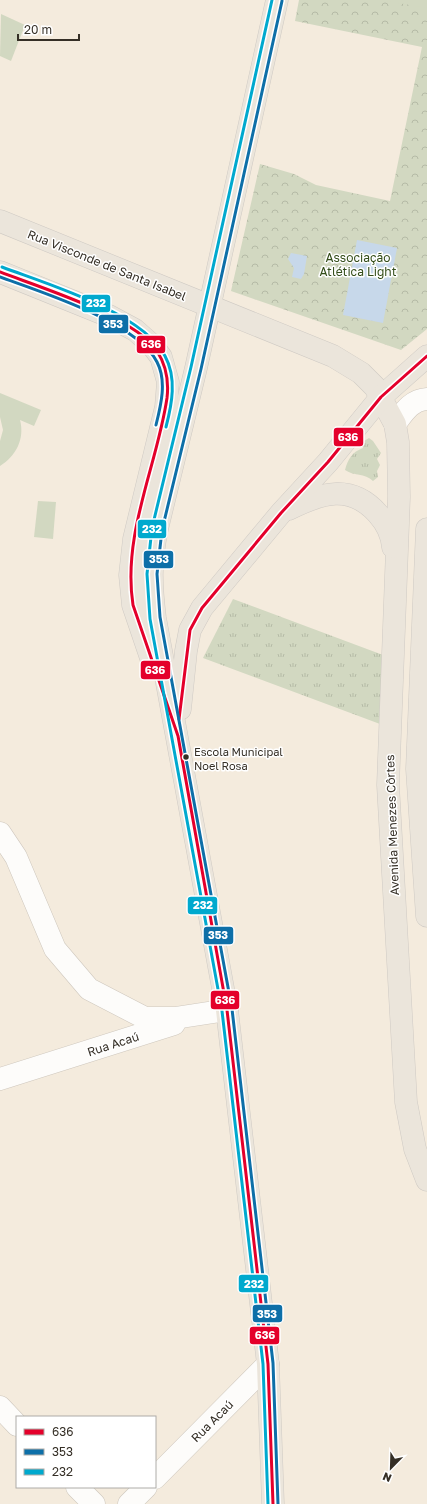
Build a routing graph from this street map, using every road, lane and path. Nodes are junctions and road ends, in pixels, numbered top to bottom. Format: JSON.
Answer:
{"nodes":[{"id":1,"x":272,"y":2,"type":"edge"},
{"id":2,"x":0,"y":221,"type":"edge"},
{"id":3,"x":0,"y":272,"type":"edge"},
{"id":4,"x":210,"y":306,"type":"junction"},
{"id":5,"x":427,"y":356,"type":"edge"},
{"id":6,"x":381,"y":397,"type":"junction"},
{"id":7,"x":427,"y":399,"type":"edge"},
{"id":8,"x":395,"y":424,"type":"junction"},
{"id":9,"x":281,"y":513,"type":"junction"},
{"id":10,"x":427,"y":529,"type":"edge"},
{"id":11,"x":395,"y":569,"type":"junction"},
{"id":12,"x":178,"y":736,"type":"junction"},
{"id":13,"x":0,"y":834,"type":"edge"},
{"id":14,"x":427,"y":916,"type":"edge"},
{"id":15,"x":227,"y":1010,"type":"junction"},
{"id":16,"x":0,"y":1079,"type":"edge"},
{"id":17,"x":427,"y":1180,"type":"edge"},
{"id":18,"x":268,"y":1364,"type":"junction"},
{"id":19,"x":0,"y":1408,"type":"edge"},
{"id":20,"x":16,"y":1424,"type":"edge"},
{"id":21,"x":156,"y":1477,"type":"edge"},
{"id":22,"x":78,"y":1488,"type":"edge"},
{"id":23,"x":145,"y":1488,"type":"edge"},
{"id":24,"x":94,"y":1504,"type":"edge"},
{"id":25,"x":129,"y":1504,"type":"edge"},
{"id":26,"x":273,"y":1504,"type":"edge"}],
"edges":[{"from":1,"to":4,"type":"main road"},
{"from":2,"to":4,"type":"main road","name":"Rua Visconde de Santa Isabel"},
{"from":3,"to":12,"type":"main road"},
{"from":4,"to":6,"type":"main road","name":"Rua Visconde de Santa Isabel"},
{"from":4,"to":12,"type":"main road"},
{"from":5,"to":6,"type":"main road"},
{"from":6,"to":8,"type":"main road","name":"Avenida Menezes Côrtes"},
{"from":6,"to":9,"type":"main road"},
{"from":7,"to":8,"type":"street"},
{"from":8,"to":11,"type":"main road","name":"Avenida Menezes Côrtes"},
{"from":9,"to":11,"type":"main road"},
{"from":9,"to":12,"type":"main road"},
{"from":10,"to":14,"type":"main road"},
{"from":11,"to":17,"type":"main road","name":"Avenida Menezes Côrtes"},
{"from":12,"to":15,"type":"main road"},
{"from":13,"to":15,"type":"street"},
{"from":15,"to":16,"type":"street","name":"Rua Acaú"},
{"from":15,"to":18,"type":"main road"},
{"from":18,"to":21,"type":"street","name":"Rua Acaú"},
{"from":18,"to":26,"type":"main road"},
{"from":19,"to":20,"type":"street"},
{"from":22,"to":24,"type":"street"},
{"from":23,"to":25,"type":"street"}]}
